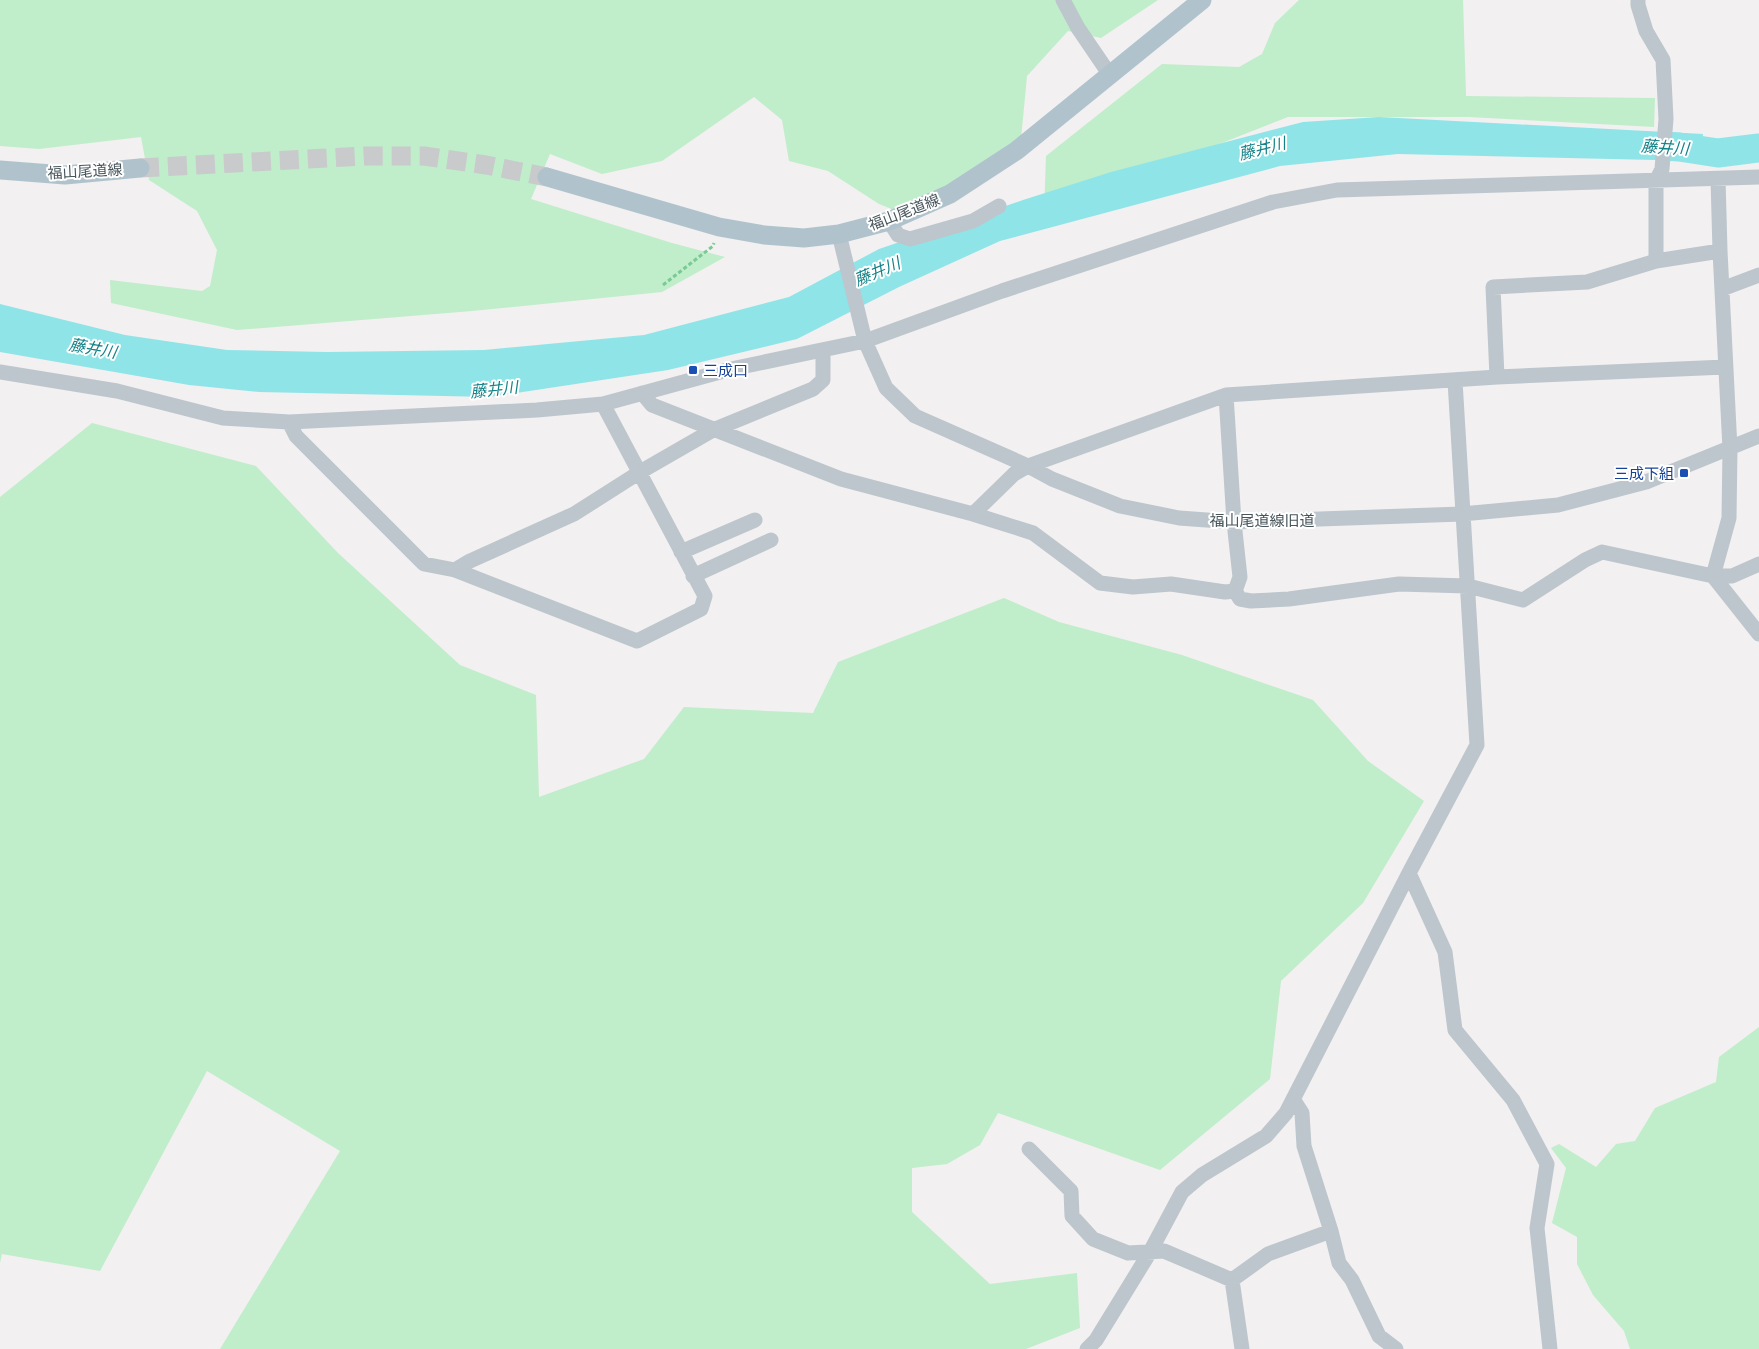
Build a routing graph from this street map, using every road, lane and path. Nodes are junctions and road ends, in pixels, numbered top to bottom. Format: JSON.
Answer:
{"nodes":[{"id":1,"x":1063,"y":0,"type":"edge"},
{"id":2,"x":1202,"y":0,"type":"edge"},
{"id":3,"x":1638,"y":0,"type":"edge"},
{"id":4,"x":1110,"y":75,"type":"junction"},
{"id":5,"x":140,"y":168,"type":"tunnel mouth"},
{"id":6,"x":0,"y":170,"type":"edge"},
{"id":7,"x":1659,"y":175,"type":"junction"},
{"id":8,"x":547,"y":177,"type":"tunnel mouth"},
{"id":9,"x":1759,"y":177,"type":"edge"},
{"id":10,"x":1718,"y":179,"type":"junction"},
{"id":11,"x":999,"y":206,"type":"dead end"},
{"id":12,"x":889,"y":221,"type":"junction"},
{"id":13,"x":719,"y":227,"type":"junction"},
{"id":14,"x":839,"y":234,"type":"junction"},
{"id":15,"x":1720,"y":252,"type":"junction"},
{"id":16,"x":1656,"y":261,"type":"junction"},
{"id":17,"x":1759,"y":275,"type":"edge"},
{"id":18,"x":663,"y":285,"type":"dead end"},
{"id":19,"x":1722,"y":289,"type":"junction"},
{"id":20,"x":865,"y":341,"type":"junction"},
{"id":21,"x":823,"y":351,"type":"junction"},
{"id":22,"x":1725,"y":367,"type":"junction"},
{"id":23,"x":0,"y":372,"type":"edge"},
{"id":24,"x":1498,"y":376,"type":"junction"},
{"id":25,"x":1455,"y":381,"type":"junction"},
{"id":26,"x":642,"y":392,"type":"junction"},
{"id":27,"x":1226,"y":395,"type":"junction"},
{"id":28,"x":603,"y":404,"type":"junction"},
{"id":29,"x":289,"y":422,"type":"junction"},
{"id":30,"x":713,"y":430,"type":"junction"},
{"id":31,"x":1759,"y":436,"type":"edge"},
{"id":32,"x":1730,"y":449,"type":"junction"},
{"id":33,"x":1028,"y":466,"type":"junction"},
{"id":34,"x":640,"y":472,"type":"junction"},
{"id":35,"x":973,"y":514,"type":"junction"},
{"id":36,"x":1462,"y":514,"type":"junction"},
{"id":37,"x":755,"y":520,"type":"dead end"},
{"id":38,"x":1234,"y":522,"type":"junction"},
{"id":39,"x":771,"y":540,"type":"dead end"},
{"id":40,"x":680,"y":552,"type":"junction"},
{"id":41,"x":1759,"y":564,"type":"edge"},
{"id":42,"x":455,"y":570,"type":"junction"},
{"id":43,"x":693,"y":576,"type":"junction"},
{"id":44,"x":1713,"y":576,"type":"junction"},
{"id":45,"x":1468,"y":586,"type":"junction"},
{"id":46,"x":1235,"y":591,"type":"junction"},
{"id":47,"x":1759,"y":634,"type":"edge"},
{"id":48,"x":1408,"y":872,"type":"junction"},
{"id":49,"x":1293,"y":1099,"type":"junction"},
{"id":50,"x":1029,"y":1149,"type":"dead end"},
{"id":51,"x":1331,"y":1231,"type":"junction"},
{"id":52,"x":1150,"y":1252,"type":"junction"},
{"id":53,"x":1232,"y":1280,"type":"junction"},
{"id":54,"x":1087,"y":1349,"type":"edge"},
{"id":55,"x":1242,"y":1349,"type":"edge"},
{"id":56,"x":1396,"y":1349,"type":"edge"},
{"id":57,"x":1550,"y":1349,"type":"edge"}],
"edges":[{"from":1,"to":4,"type":"street"},
{"from":2,"to":4,"type":"main road","name":"福山尾道線"},
{"from":3,"to":7,"type":"street"},
{"from":4,"to":12,"type":"main road","name":"福山尾道線"},
{"from":5,"to":6,"type":"main road","name":"福山尾道線"},
{"from":7,"to":10,"type":"street"},
{"from":7,"to":16,"type":"street"},
{"from":7,"to":20,"type":"street"},
{"from":8,"to":13,"type":"main road","name":"福山尾道線"},
{"from":9,"to":10,"type":"street"},
{"from":10,"to":15,"type":"street"},
{"from":11,"to":12,"type":"street"},
{"from":12,"to":14,"type":"main road","name":"福山尾道線"},
{"from":13,"to":14,"type":"main road","name":"福山尾道線"},
{"from":13,"to":18,"type":"path"},
{"from":14,"to":20,"type":"street","name":"福山尾道線旧道"},
{"from":15,"to":16,"type":"street"},
{"from":15,"to":19,"type":"street"},
{"from":16,"to":24,"type":"street"},
{"from":17,"to":19,"type":"street"},
{"from":19,"to":22,"type":"street"},
{"from":20,"to":21,"type":"street"},
{"from":20,"to":33,"type":"street","name":"福山尾道線旧道"},
{"from":21,"to":26,"type":"street"},
{"from":21,"to":30,"type":"street"},
{"from":22,"to":24,"type":"street"},
{"from":22,"to":32,"type":"street"},
{"from":23,"to":29,"type":"street"},
{"from":24,"to":25,"type":"street"},
{"from":25,"to":27,"type":"street"},
{"from":25,"to":36,"type":"street"},
{"from":26,"to":28,"type":"street"},
{"from":26,"to":30,"type":"street"},
{"from":27,"to":33,"type":"street"},
{"from":27,"to":38,"type":"street"},
{"from":28,"to":29,"type":"street"},
{"from":28,"to":34,"type":"street"},
{"from":29,"to":42,"type":"street"},
{"from":30,"to":34,"type":"street"},
{"from":30,"to":35,"type":"street"},
{"from":31,"to":32,"type":"street","name":"福山尾道線旧道"},
{"from":32,"to":36,"type":"street","name":"福山尾道線旧道"},
{"from":32,"to":44,"type":"street"},
{"from":33,"to":35,"type":"street"},
{"from":33,"to":38,"type":"street","name":"福山尾道線旧道"},
{"from":34,"to":40,"type":"street"},
{"from":34,"to":42,"type":"street"},
{"from":35,"to":46,"type":"street"},
{"from":36,"to":38,"type":"street","name":"福山尾道線旧道"},
{"from":36,"to":45,"type":"street"},
{"from":37,"to":40,"type":"street"},
{"from":38,"to":46,"type":"street"},
{"from":39,"to":43,"type":"street"},
{"from":40,"to":43,"type":"street"},
{"from":41,"to":44,"type":"street"},
{"from":42,"to":43,"type":"street"},
{"from":44,"to":45,"type":"street"},
{"from":44,"to":47,"type":"street"},
{"from":45,"to":46,"type":"street"},
{"from":45,"to":48,"type":"street"},
{"from":48,"to":49,"type":"street"},
{"from":48,"to":57,"type":"street"},
{"from":49,"to":51,"type":"street"},
{"from":49,"to":52,"type":"street"},
{"from":50,"to":52,"type":"street"},
{"from":51,"to":53,"type":"street"},
{"from":51,"to":56,"type":"street"},
{"from":52,"to":53,"type":"street"},
{"from":52,"to":54,"type":"street"},
{"from":53,"to":55,"type":"street"}]}
